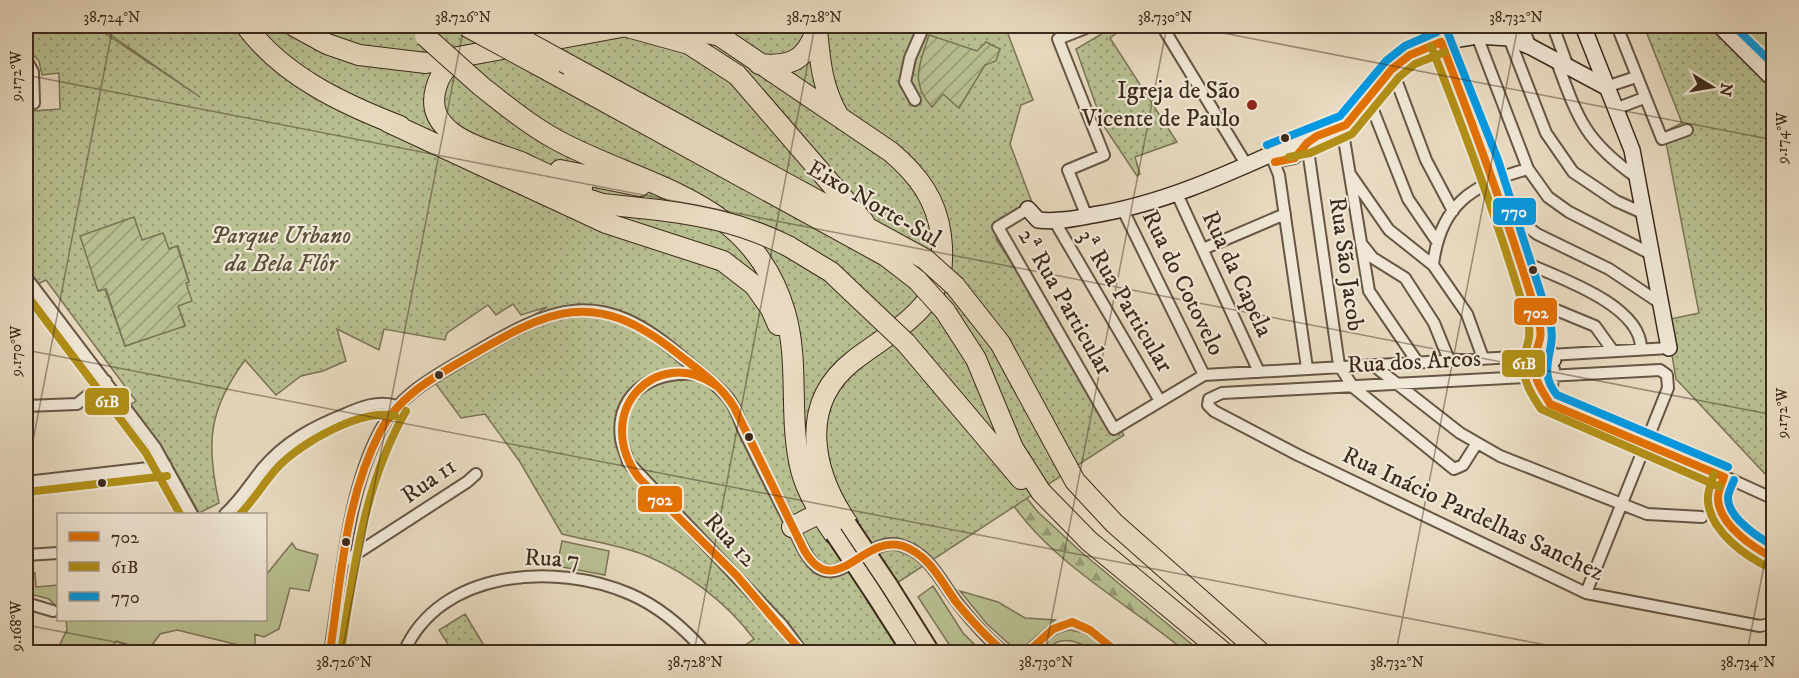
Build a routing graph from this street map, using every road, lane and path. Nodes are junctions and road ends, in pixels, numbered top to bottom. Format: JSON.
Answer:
{"nodes":[{"id":1,"x":246,"y":26,"type":"edge"},
{"id":2,"x":294,"y":26,"type":"edge"},
{"id":3,"x":466,"y":26,"type":"edge"},
{"id":4,"x":498,"y":26,"type":"edge"},
{"id":5,"x":625,"y":26,"type":"edge"},
{"id":6,"x":673,"y":26,"type":"edge"},
{"id":7,"x":705,"y":26,"type":"edge"},
{"id":8,"x":924,"y":26,"type":"edge"},
{"id":9,"x":1091,"y":26,"type":"edge"},
{"id":10,"x":1162,"y":26,"type":"edge"},
{"id":11,"x":1434,"y":26,"type":"edge"},
{"id":12,"x":1522,"y":26,"type":"edge"},
{"id":13,"x":1552,"y":26,"type":"edge"},
{"id":14,"x":1583,"y":26,"type":"edge"},
{"id":15,"x":1617,"y":26,"type":"edge"},
{"id":16,"x":1720,"y":26,"type":"edge"},
{"id":17,"x":817,"y":27,"type":"edge"},
{"id":18,"x":420,"y":31,"type":"edge"},
{"id":19,"x":1478,"y":36,"type":"junction"},
{"id":20,"x":728,"y":39,"type":"junction"},
{"id":21,"x":1509,"y":39,"type":"junction"},
{"id":22,"x":1441,"y":42,"type":"junction"},
{"id":23,"x":1531,"y":47,"type":"junction"},
{"id":24,"x":464,"y":56,"type":"junction"},
{"id":25,"x":26,"y":59,"type":"edge"},
{"id":26,"x":759,"y":64,"type":"junction"},
{"id":27,"x":1563,"y":65,"type":"junction"},
{"id":28,"x":1392,"y":69,"type":"junction"},
{"id":29,"x":1636,"y":77,"type":"junction"},
{"id":30,"x":1773,"y":80,"type":"edge"},
{"id":31,"x":1606,"y":87,"type":"junction"},
{"id":32,"x":1644,"y":98,"type":"junction"},
{"id":33,"x":915,"y":100,"type":"dead end"},
{"id":34,"x":1366,"y":101,"type":"junction"},
{"id":35,"x":34,"y":103,"type":"dead end"},
{"id":36,"x":1615,"y":109,"type":"junction"},
{"id":37,"x":840,"y":118,"type":"junction"},
{"id":38,"x":388,"y":122,"type":"junction"},
{"id":39,"x":1342,"y":127,"type":"junction"},
{"id":40,"x":1687,"y":130,"type":"dead end"},
{"id":41,"x":1307,"y":142,"type":"junction"},
{"id":42,"x":1273,"y":159,"type":"junction"},
{"id":43,"x":522,"y":163,"type":"junction"},
{"id":44,"x":1246,"y":164,"type":"junction"},
{"id":45,"x":1528,"y":169,"type":"junction"},
{"id":46,"x":1348,"y":171,"type":"junction"},
{"id":47,"x":1636,"y":177,"type":"junction"},
{"id":48,"x":1494,"y":178,"type":"junction"},
{"id":49,"x":1177,"y":195,"type":"junction"},
{"id":50,"x":689,"y":198,"type":"junction"},
{"id":51,"x":640,"y":208,"type":"junction"},
{"id":52,"x":1503,"y":208,"type":"junction"},
{"id":53,"x":1028,"y":209,"type":"joint"},
{"id":54,"x":1123,"y":210,"type":"junction"},
{"id":55,"x":1453,"y":211,"type":"junction"},
{"id":56,"x":1643,"y":213,"type":"junction"},
{"id":57,"x":1285,"y":214,"type":"junction"},
{"id":58,"x":1087,"y":217,"type":"junction"},
{"id":59,"x":1054,"y":222,"type":"junction"},
{"id":60,"x":868,"y":226,"type":"junction"},
{"id":61,"x":1359,"y":240,"type":"junction"},
{"id":62,"x":1436,"y":240,"type":"junction"},
{"id":63,"x":1203,"y":249,"type":"junction"},
{"id":64,"x":1651,"y":254,"type":"junction"},
{"id":65,"x":1520,"y":260,"type":"junction"},
{"id":66,"x":1433,"y":265,"type":"junction"},
{"id":67,"x":26,"y":277,"type":"edge"},
{"id":68,"x":1533,"y":300,"type":"junction"},
{"id":69,"x":1660,"y":303,"type":"junction"},
{"id":70,"x":1669,"y":348,"type":"joint"},
{"id":71,"x":1641,"y":349,"type":"junction"},
{"id":72,"x":1613,"y":351,"type":"junction"},
{"id":73,"x":1482,"y":358,"type":"junction"},
{"id":74,"x":1449,"y":360,"type":"junction"},
{"id":75,"x":1418,"y":363,"type":"junction"},
{"id":76,"x":1339,"y":365,"type":"junction"},
{"id":77,"x":1373,"y":365,"type":"junction"},
{"id":78,"x":1544,"y":365,"type":"junction"},
{"id":79,"x":1308,"y":368,"type":"junction"},
{"id":80,"x":1259,"y":372,"type":"junction"},
{"id":81,"x":703,"y":375,"type":"junction"},
{"id":82,"x":1204,"y":375,"type":"junction"},
{"id":83,"x":105,"y":381,"type":"junction"},
{"id":84,"x":1398,"y":385,"type":"junction"},
{"id":85,"x":1353,"y":387,"type":"junction"},
{"id":86,"x":1160,"y":401,"type":"junction"},
{"id":87,"x":1208,"y":402,"type":"joint"},
{"id":88,"x":1550,"y":404,"type":"junction"},
{"id":89,"x":26,"y":406,"type":"edge"},
{"id":90,"x":397,"y":406,"type":"junction"},
{"id":91,"x":795,"y":411,"type":"junction"},
{"id":92,"x":1114,"y":429,"type":"joint"},
{"id":93,"x":1477,"y":443,"type":"junction"},
{"id":94,"x":1646,"y":444,"type":"junction"},
{"id":95,"x":166,"y":466,"type":"junction"},
{"id":96,"x":476,"y":474,"type":"dead end"},
{"id":97,"x":1724,"y":477,"type":"junction"},
{"id":98,"x":26,"y":482,"type":"edge"},
{"id":99,"x":1773,"y":499,"type":"edge"},
{"id":100,"x":1621,"y":504,"type":"junction"},
{"id":101,"x":191,"y":513,"type":"edge"},
{"id":102,"x":226,"y":513,"type":"edge"},
{"id":103,"x":820,"y":513,"type":"junction"},
{"id":104,"x":1701,"y":517,"type":"dead end"},
{"id":105,"x":792,"y":527,"type":"junction"},
{"id":106,"x":841,"y":529,"type":"junction"},
{"id":107,"x":1089,"y":541,"type":"junction"},
{"id":108,"x":57,"y":553,"type":"edge"},
{"id":109,"x":26,"y":555,"type":"edge"},
{"id":110,"x":1773,"y":558,"type":"edge"},
{"id":111,"x":345,"y":561,"type":"junction"},
{"id":112,"x":1586,"y":593,"type":"junction"},
{"id":113,"x":26,"y":603,"type":"edge"},
{"id":114,"x":53,"y":611,"type":"dead end"},
{"id":115,"x":1773,"y":623,"type":"edge"},
{"id":116,"x":330,"y":652,"type":"edge"},
{"id":117,"x":404,"y":652,"type":"edge"},
{"id":118,"x":705,"y":652,"type":"edge"},
{"id":119,"x":802,"y":652,"type":"edge"},
{"id":120,"x":911,"y":652,"type":"edge"},
{"id":121,"x":931,"y":652,"type":"edge"},
{"id":122,"x":1004,"y":652,"type":"edge"},
{"id":123,"x":1223,"y":652,"type":"edge"},
{"id":124,"x":1260,"y":652,"type":"edge"}],
"edges":[{"from":1,"to":38,"type":"highway"},
{"from":2,"to":24,"type":"highway"},
{"from":3,"to":107,"type":"highway","name":"Eixo Norte-Sul","bridge":true},
{"from":4,"to":60,"type":"highway","name":"Eixo Norte-Sul","bridge":true},
{"from":5,"to":24,"type":"highway"},
{"from":5,"to":60,"type":"highway"},
{"from":6,"to":20,"type":"highway"},
{"from":7,"to":20,"type":"highway"},
{"from":8,"to":33,"type":"street"},
{"from":9,"to":58,"type":"street"},
{"from":10,"to":44,"type":"street"},
{"from":11,"to":22,"type":"street"},
{"from":12,"to":23,"type":"street"},
{"from":13,"to":27,"type":"street"},
{"from":14,"to":31,"type":"street"},
{"from":15,"to":29,"type":"street"},
{"from":16,"to":30,"type":"street"},
{"from":17,"to":26,"type":"highway"},
{"from":17,"to":37,"type":"highway"},
{"from":18,"to":50,"type":"highway","bridge":true},
{"from":19,"to":21,"type":"street"},
{"from":19,"to":22,"type":"street"},
{"from":19,"to":45,"type":"street"},
{"from":20,"to":26,"type":"highway"},
{"from":21,"to":23,"type":"street"},
{"from":21,"to":56,"type":"street"},
{"from":22,"to":28,"type":"street"},
{"from":22,"to":48,"type":"street"},
{"from":23,"to":27,"type":"street"},
{"from":24,"to":43,"type":"highway"},
{"from":25,"to":35,"type":"street"},
{"from":26,"to":37,"type":"highway"},
{"from":27,"to":31,"type":"street"},
{"from":27,"to":47,"type":"street"},
{"from":28,"to":34,"type":"street"},
{"from":28,"to":55,"type":"street"},
{"from":29,"to":31,"type":"street"},
{"from":29,"to":32,"type":"street"},
{"from":31,"to":36,"type":"street"},
{"from":32,"to":36,"type":"street"},
{"from":32,"to":40,"type":"street"},
{"from":34,"to":39,"type":"street"},
{"from":34,"to":62,"type":"street"},
{"from":36,"to":47,"type":"street"},
{"from":37,"to":106,"type":"highway"},
{"from":38,"to":51,"type":"highway"},
{"from":38,"to":91,"type":"highway"},
{"from":39,"to":41,"type":"street"},
{"from":39,"to":46,"type":"street"},
{"from":41,"to":42,"type":"street"},
{"from":41,"to":76,"type":"street","name":"Rua São Jacob"},
{"from":42,"to":44,"type":"street"},
{"from":42,"to":57,"type":"street"},
{"from":43,"to":50,"type":"highway"},
{"from":43,"to":51,"type":"highway"},
{"from":44,"to":49,"type":"street"},
{"from":45,"to":48,"type":"street"},
{"from":45,"to":64,"type":"street"},
{"from":46,"to":61,"type":"street"},
{"from":46,"to":66,"type":"street"},
{"from":47,"to":56,"type":"street"},
{"from":48,"to":52,"type":"street"},
{"from":48,"to":55,"type":"street"},
{"from":49,"to":54,"type":"street"},
{"from":49,"to":63,"type":"street","name":"Rua da Capela"},
{"from":50,"to":91,"type":"highway"},
{"from":51,"to":107,"type":"highway","bridge":true},
{"from":52,"to":65,"type":"street"},
{"from":52,"to":69,"type":"street"},
{"from":53,"to":59,"type":"street"},
{"from":53,"to":92,"type":"street","name":"2ª Rua Particular"},
{"from":54,"to":58,"type":"street"},
{"from":54,"to":82,"type":"street","name":"Rua do Cotovelo"},
{"from":55,"to":62,"type":"street"},
{"from":56,"to":64,"type":"street"},
{"from":57,"to":63,"type":"street"},
{"from":57,"to":79,"type":"street"},
{"from":58,"to":59,"type":"street"},
{"from":59,"to":86,"type":"street","name":"3ª Rua Particular"},
{"from":60,"to":124,"type":"highway","name":"Eixo Norte-Sul","bridge":true},
{"from":61,"to":74,"type":"street"},
{"from":61,"to":75,"type":"street"},
{"from":62,"to":66,"type":"street"},
{"from":63,"to":80,"type":"street","name":"Rua da Capela"},
{"from":64,"to":69,"type":"street"},
{"from":65,"to":68,"type":"street"},
{"from":65,"to":71,"type":"street"},
{"from":66,"to":73,"type":"street"},
{"from":67,"to":83,"type":"street"},
{"from":68,"to":72,"type":"street"},
{"from":68,"to":78,"type":"street"},
{"from":69,"to":70,"type":"street"},
{"from":70,"to":71,"type":"street","name":"Rua dos Arcos"},
{"from":71,"to":72,"type":"street","name":"Rua dos Arcos"},
{"from":72,"to":78,"type":"street","name":"Rua dos Arcos"},
{"from":73,"to":74,"type":"street","name":"Rua dos Arcos"},
{"from":73,"to":78,"type":"street","name":"Rua dos Arcos"},
{"from":74,"to":75,"type":"street","name":"Rua dos Arcos"},
{"from":75,"to":77,"type":"street","name":"Rua dos Arcos"},
{"from":76,"to":77,"type":"street","name":"Rua dos Arcos"},
{"from":76,"to":79,"type":"street","name":"Rua dos Arcos"},
{"from":76,"to":85,"type":"street","name":"Rua São Jacob"},
{"from":77,"to":84,"type":"street"},
{"from":78,"to":84,"type":"street","name":"Rua dos Arcos"},
{"from":78,"to":88,"type":"street"},
{"from":78,"to":88,"type":"street"},
{"from":78,"to":94,"type":"street","name":"Rua dos Arcos"},
{"from":79,"to":80,"type":"street","name":"Rua dos Arcos"},
{"from":80,"to":82,"type":"street","name":"Rua dos Arcos"},
{"from":81,"to":90,"type":"street"},
{"from":81,"to":105,"type":"street"},
{"from":81,"to":119,"type":"street","name":"Rua 12"},
{"from":82,"to":86,"type":"street","name":"Rua dos Arcos"},
{"from":83,"to":89,"type":"street"},
{"from":83,"to":95,"type":"street"},
{"from":84,"to":85,"type":"street","name":"Rua dos Arcos"},
{"from":84,"to":93,"type":"street"},
{"from":85,"to":87,"type":"street","name":"Rua dos Arcos"},
{"from":85,"to":93,"type":"street","name":"Rua São Jacob"},
{"from":86,"to":92,"type":"street","name":"Rua dos Arcos"},
{"from":87,"to":112,"type":"street","name":"Rua Inácio Pardelhas Sanchez"},
{"from":88,"to":94,"type":"street"},
{"from":90,"to":102,"type":"street"},
{"from":90,"to":111,"type":"street"},
{"from":91,"to":103,"type":"highway"},
{"from":93,"to":100,"type":"street"},
{"from":94,"to":97,"type":"street"},
{"from":94,"to":100,"type":"street","name":"Rua dos Arcos"},
{"from":95,"to":98,"type":"street"},
{"from":95,"to":101,"type":"street"},
{"from":96,"to":111,"type":"street","name":"Rua 11"},
{"from":97,"to":99,"type":"street"},
{"from":97,"to":110,"type":"street"},
{"from":100,"to":104,"type":"street"},
{"from":100,"to":112,"type":"street","name":"Rua dos Arcos"},
{"from":103,"to":105,"type":"highway"},
{"from":103,"to":106,"type":"highway"},
{"from":105,"to":122,"type":"street"},
{"from":106,"to":120,"type":"main road","bridge":true},
{"from":106,"to":121,"type":"main road","bridge":true},
{"from":107,"to":123,"type":"highway","name":"Eixo Norte-Sul"},
{"from":108,"to":109,"type":"street"},
{"from":111,"to":116,"type":"street"},
{"from":112,"to":115,"type":"street","name":"Rua Inácio Pardelhas Sanchez"},
{"from":113,"to":114,"type":"street"},
{"from":117,"to":118,"type":"street","name":"Rua 7"}]}
